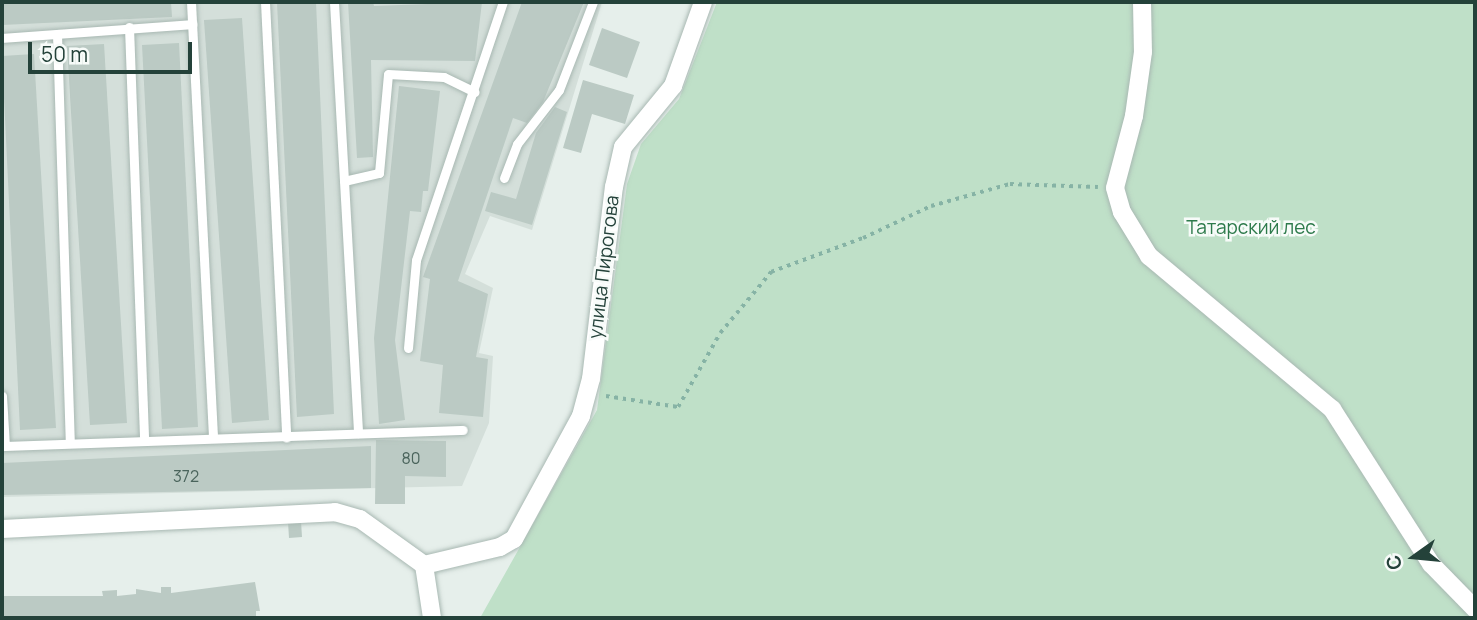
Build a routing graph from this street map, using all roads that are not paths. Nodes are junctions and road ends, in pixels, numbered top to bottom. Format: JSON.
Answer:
{"nodes":[{"id":1,"x":191,"y":2,"type":"edge"},
{"id":2,"x":265,"y":2,"type":"edge"},
{"id":3,"x":334,"y":2,"type":"edge"},
{"id":4,"x":503,"y":2,"type":"edge"},
{"id":5,"x":593,"y":2,"type":"edge"},
{"id":6,"x":703,"y":2,"type":"edge"},
{"id":7,"x":1142,"y":2,"type":"edge"},
{"id":8,"x":192,"y":24,"type":"junction"},
{"id":9,"x":129,"y":27,"type":"junction"},
{"id":10,"x":57,"y":34,"type":"junction"},
{"id":11,"x":2,"y":38,"type":"edge"},
{"id":12,"x":475,"y":92,"type":"junction"},
{"id":13,"x":503,"y":178,"type":"dead end"},
{"id":14,"x":344,"y":181,"type":"junction"},
{"id":15,"x":408,"y":348,"type":"dead end"},
{"id":16,"x":2,"y":396,"type":"edge"},
{"id":17,"x":463,"y":430,"type":"dead end"},
{"id":18,"x":358,"y":433,"type":"junction"},
{"id":19,"x":213,"y":437,"type":"junction"},
{"id":20,"x":286,"y":437,"type":"junction"},
{"id":21,"x":144,"y":438,"type":"junction"},
{"id":22,"x":70,"y":442,"type":"junction"},
{"id":23,"x":3,"y":446,"type":"edge"},
{"id":24,"x":2,"y":529,"type":"edge"},
{"id":25,"x":424,"y":565,"type":"junction"},
{"id":26,"x":1475,"y":609,"type":"edge"},
{"id":27,"x":432,"y":618,"type":"edge"}],
"edges":[{"from":1,"to":8,"type":"lane"},
{"from":2,"to":20,"type":"lane"},
{"from":3,"to":14,"type":"lane"},
{"from":4,"to":12,"type":"lane"},
{"from":5,"to":13,"type":"lane"},
{"from":6,"to":25,"type":"street","name":"улица Пирогова"},
{"from":7,"to":26,"type":"street"},
{"from":8,"to":9,"type":"lane"},
{"from":8,"to":19,"type":"lane"},
{"from":9,"to":10,"type":"lane"},
{"from":9,"to":21,"type":"lane"},
{"from":10,"to":11,"type":"lane"},
{"from":10,"to":22,"type":"lane"},
{"from":12,"to":14,"type":"lane"},
{"from":12,"to":15,"type":"lane"},
{"from":14,"to":18,"type":"lane"},
{"from":16,"to":23,"type":"lane"},
{"from":17,"to":18,"type":"lane"},
{"from":18,"to":20,"type":"lane"},
{"from":19,"to":20,"type":"lane"},
{"from":19,"to":21,"type":"lane"},
{"from":21,"to":22,"type":"lane"},
{"from":22,"to":23,"type":"lane"},
{"from":24,"to":25,"type":"street"},
{"from":25,"to":27,"type":"street"}]}
